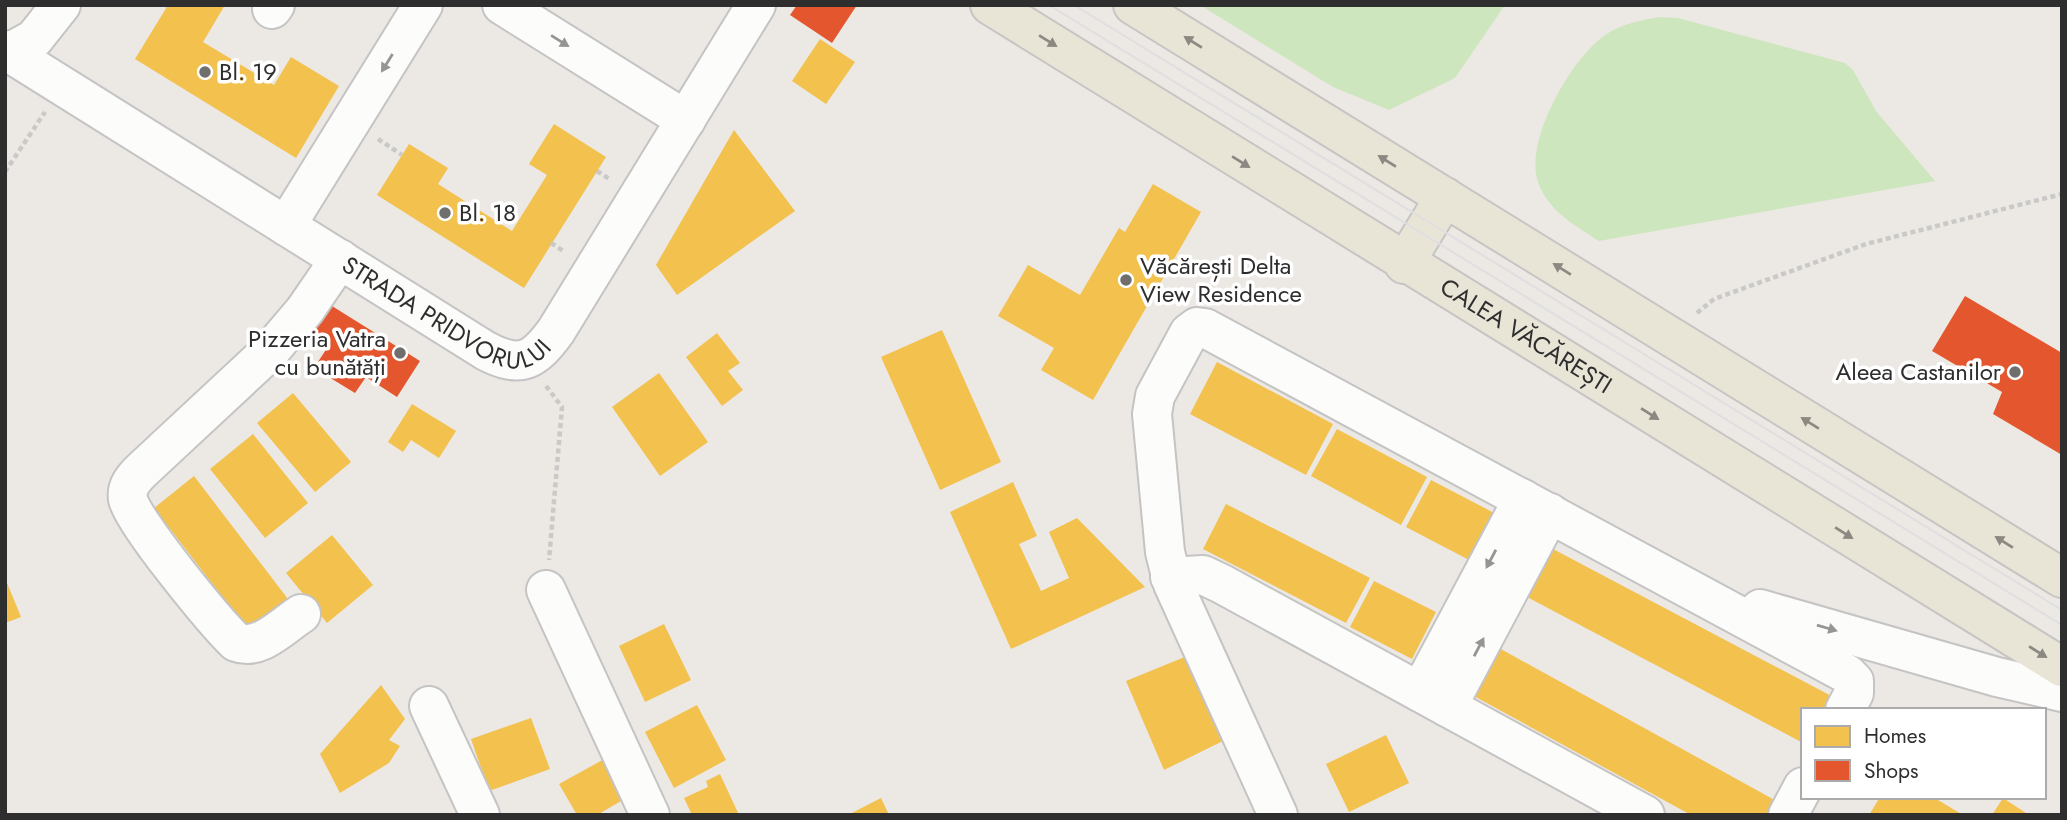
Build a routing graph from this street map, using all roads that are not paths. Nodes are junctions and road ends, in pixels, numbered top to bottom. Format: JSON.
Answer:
{"nodes":[{"id":1,"x":61,"y":5,"type":"edge"},
{"id":2,"x":423,"y":5,"type":"edge"},
{"id":3,"x":502,"y":5,"type":"edge"},
{"id":4,"x":756,"y":5,"type":"edge"},
{"id":5,"x":990,"y":5,"type":"edge"},
{"id":6,"x":1133,"y":5,"type":"edge"},
{"id":7,"x":7,"y":53,"type":"edge"},
{"id":8,"x":686,"y":120,"type":"junction"},
{"id":9,"x":1445,"y":197,"type":"junction"},
{"id":10,"x":286,"y":226,"type":"junction"},
{"id":11,"x":340,"y":259,"type":"junction"},
{"id":12,"x":1404,"y":264,"type":"junction"},
{"id":13,"x":1536,"y":506,"type":"junction"},
{"id":14,"x":1170,"y":577,"type":"junction"},
{"id":15,"x":2062,"y":578,"type":"edge"},
{"id":16,"x":1691,"y":589,"type":"junction"},
{"id":17,"x":546,"y":590,"type":"road end"},
{"id":18,"x":301,"y":614,"type":"dead end"},
{"id":19,"x":2062,"y":667,"type":"edge"},
{"id":20,"x":2062,"y":692,"type":"edge"},
{"id":21,"x":1849,"y":695,"type":"edge"},
{"id":22,"x":1434,"y":700,"type":"junction"},
{"id":23,"x":429,"y":706,"type":"dead end"},
{"id":24,"x":1801,"y":791,"type":"edge"},
{"id":25,"x":480,"y":815,"type":"edge"},
{"id":26,"x":650,"y":815,"type":"edge"},
{"id":27,"x":1278,"y":815,"type":"edge"},
{"id":28,"x":1646,"y":815,"type":"edge"},
{"id":29,"x":1788,"y":815,"type":"edge"}],
"edges":[{"from":1,"to":7,"type":"street"},
{"from":2,"to":10,"type":"street","one_way":true},
{"from":3,"to":8,"type":"street","one_way":true},
{"from":4,"to":8,"type":"street","name":"STRADA PRIDVORULUI"},
{"from":5,"to":12,"type":"main road","name":"CALEA VĂCĂREȘTI","one_way":true},
{"from":9,"to":6,"type":"main road","one_way":true},
{"from":7,"to":10,"type":"street","name":"STRADA PRIDVORULUI"},
{"from":8,"to":11,"type":"street","name":"STRADA PRIDVORULUI"},
{"from":9,"to":12,"type":"main road"},
{"from":15,"to":9,"type":"main road","one_way":true},
{"from":10,"to":11,"type":"street","name":"STRADA PRIDVORULUI"},
{"from":11,"to":18,"type":"street"},
{"from":12,"to":19,"type":"main road","name":"CALEA VĂCĂREȘTI","one_way":true},
{"from":13,"to":14,"type":"street"},
{"from":13,"to":16,"type":"street"},
{"from":13,"to":22,"type":"street"},
{"from":14,"to":22,"type":"street"},
{"from":14,"to":27,"type":"street"},
{"from":16,"to":20,"type":"street","one_way":true},
{"from":16,"to":21,"type":"street"},
{"from":17,"to":26,"type":"street"},
{"from":22,"to":28,"type":"street"},
{"from":23,"to":25,"type":"street"},
{"from":24,"to":29,"type":"street"}]}
